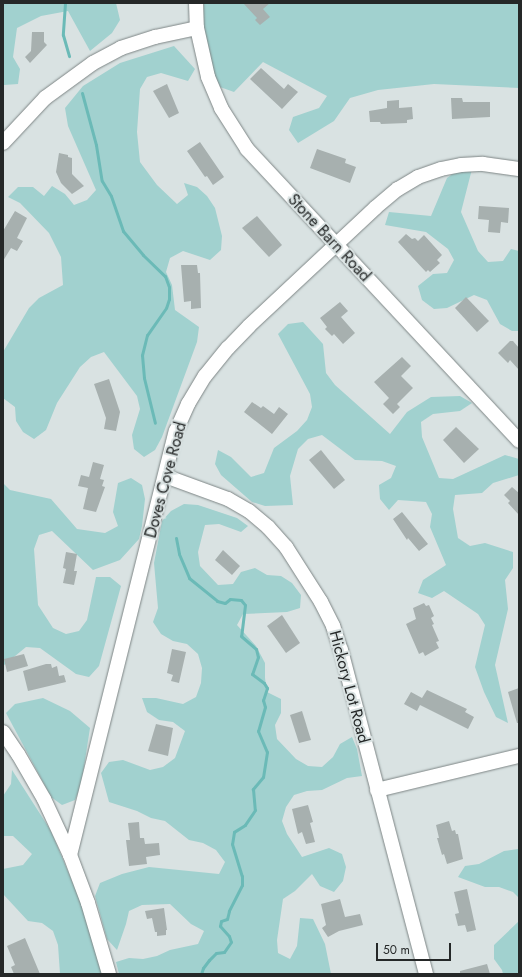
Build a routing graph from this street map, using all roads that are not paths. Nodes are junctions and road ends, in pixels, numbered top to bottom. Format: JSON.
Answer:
{"nodes":[{"id":1,"x":196,"y":3,"type":"edge"},
{"id":2,"x":197,"y":28,"type":"junction"},
{"id":3,"x":3,"y":143,"type":"edge"},
{"id":4,"x":519,"y":169,"type":"edge"},
{"id":5,"x":336,"y":245,"type":"junction"},
{"id":6,"x":519,"y":441,"type":"edge"},
{"id":7,"x":165,"y":476,"type":"junction"},
{"id":8,"x":3,"y":732,"type":"edge"},
{"id":9,"x":519,"y":756,"type":"edge"},
{"id":10,"x":376,"y":790,"type":"junction"},
{"id":11,"x":70,"y":855,"type":"junction"},
{"id":12,"x":109,"y":974,"type":"edge"},
{"id":13,"x":426,"y":974,"type":"edge"}],
"edges":[{"from":1,"to":2,"type":"street","name":"Stone Barn Road"},
{"from":2,"to":3,"type":"street"},
{"from":2,"to":5,"type":"street","name":"Stone Barn Road"},
{"from":4,"to":5,"type":"street","name":"Doves Cove Road"},
{"from":5,"to":6,"type":"street","name":"Stone Barn Road"},
{"from":5,"to":7,"type":"street","name":"Doves Cove Road"},
{"from":7,"to":10,"type":"street","name":"Hickory Lot Road"},
{"from":7,"to":11,"type":"street","name":"Doves Cove Road"},
{"from":8,"to":11,"type":"street"},
{"from":9,"to":10,"type":"street"},
{"from":10,"to":13,"type":"street","name":"Hickory Lot Road"},
{"from":11,"to":12,"type":"street"}]}
